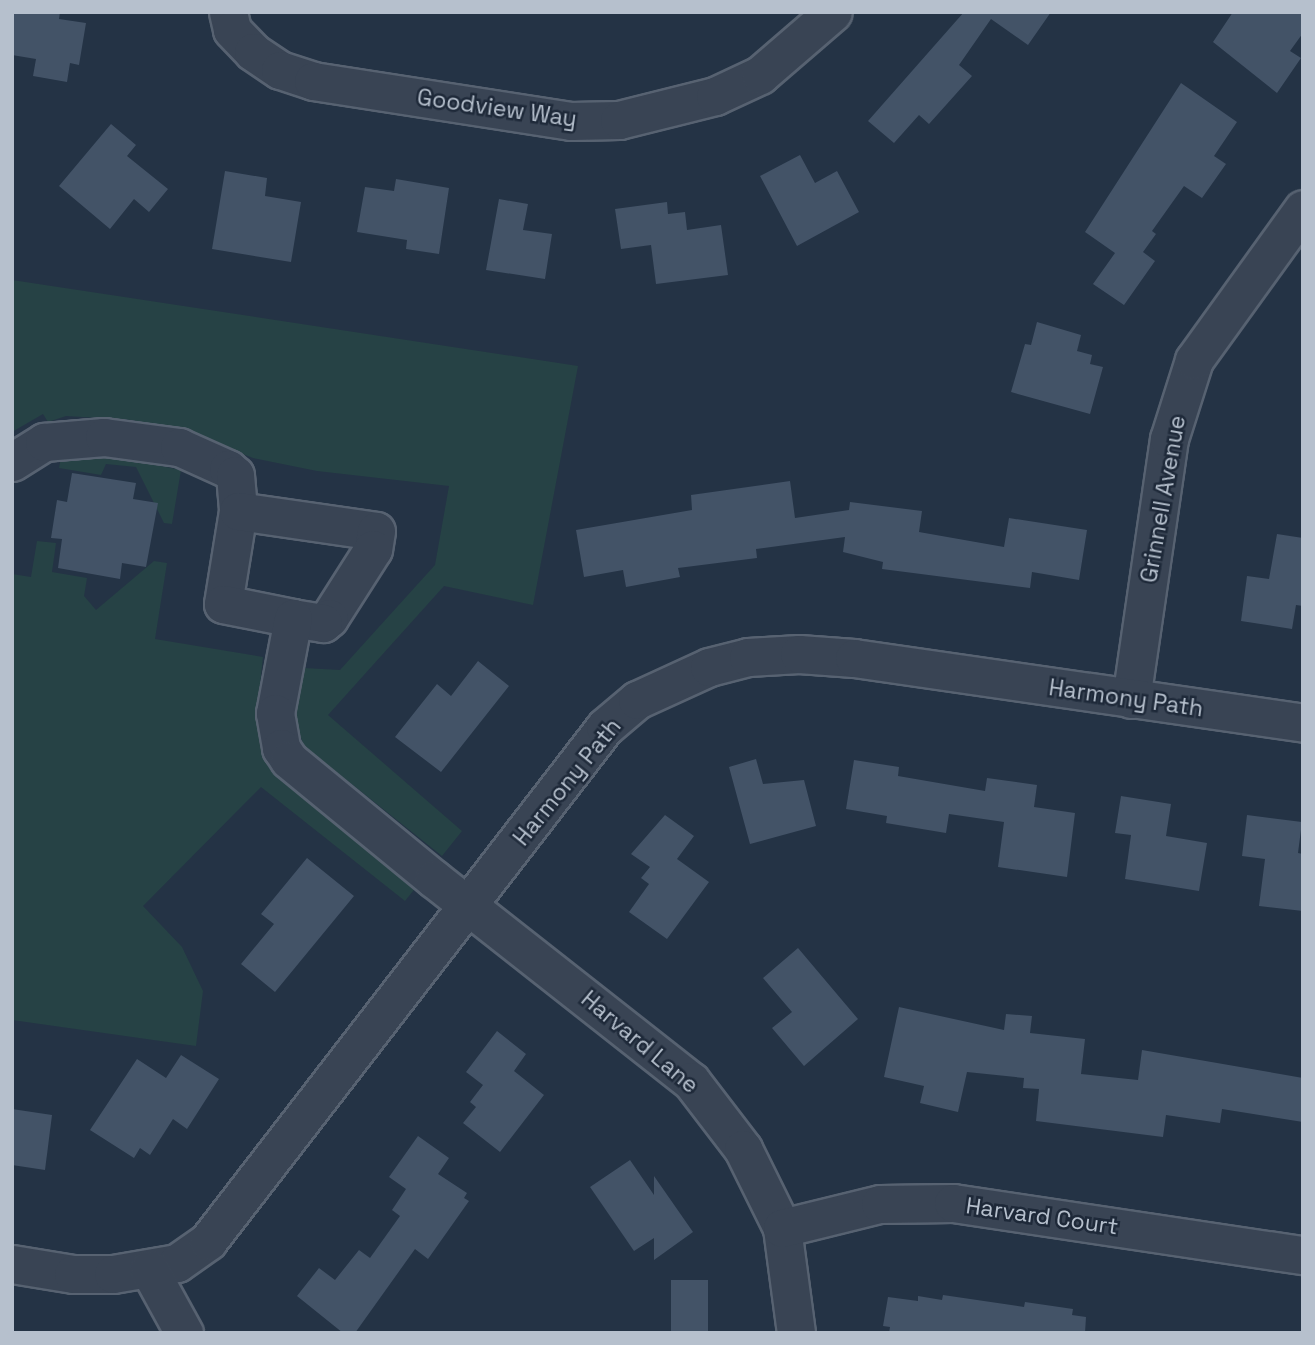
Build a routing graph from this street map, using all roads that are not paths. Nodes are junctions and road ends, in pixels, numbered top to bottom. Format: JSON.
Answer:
{"nodes":[{"id":1,"x":833,"y":12,"type":"edge"},
{"id":2,"x":222,"y":29,"type":"edge"},
{"id":3,"x":1303,"y":209,"type":"edge"},
{"id":4,"x":12,"y":463,"type":"edge"},
{"id":5,"x":238,"y":511,"type":"junction"},
{"id":6,"x":293,"y":618,"type":"junction"},
{"id":7,"x":1131,"y":699,"type":"junction"},
{"id":8,"x":1303,"y":723,"type":"edge"},
{"id":9,"x":470,"y":906,"type":"junction"},
{"id":10,"x":782,"y":1228,"type":"junction"},
{"id":11,"x":1303,"y":1255,"type":"edge"},
{"id":12,"x":12,"y":1265,"type":"edge"},
{"id":13,"x":149,"y":1269,"type":"junction"},
{"id":14,"x":184,"y":1333,"type":"edge"},
{"id":15,"x":796,"y":1333,"type":"edge"}],
"edges":[{"from":1,"to":2,"type":"street","name":"Goodview Way"},
{"from":3,"to":7,"type":"street","name":"Grinnell Avenue"},
{"from":4,"to":5,"type":"street"},
{"from":5,"to":6,"type":"street"},
{"from":5,"to":6,"type":"street"},
{"from":6,"to":9,"type":"street","name":"Harvard Lane"},
{"from":7,"to":8,"type":"street","name":"Harmony Path"},
{"from":7,"to":9,"type":"street","name":"Harmony Path"},
{"from":9,"to":10,"type":"street","name":"Harvard Lane"},
{"from":9,"to":13,"type":"street","name":"Harmony Path"},
{"from":10,"to":11,"type":"street","name":"Harvard Court"},
{"from":10,"to":15,"type":"street","name":"Harvard Lane"},
{"from":12,"to":13,"type":"street","name":"Harmony Path"},
{"from":13,"to":14,"type":"street"}]}
